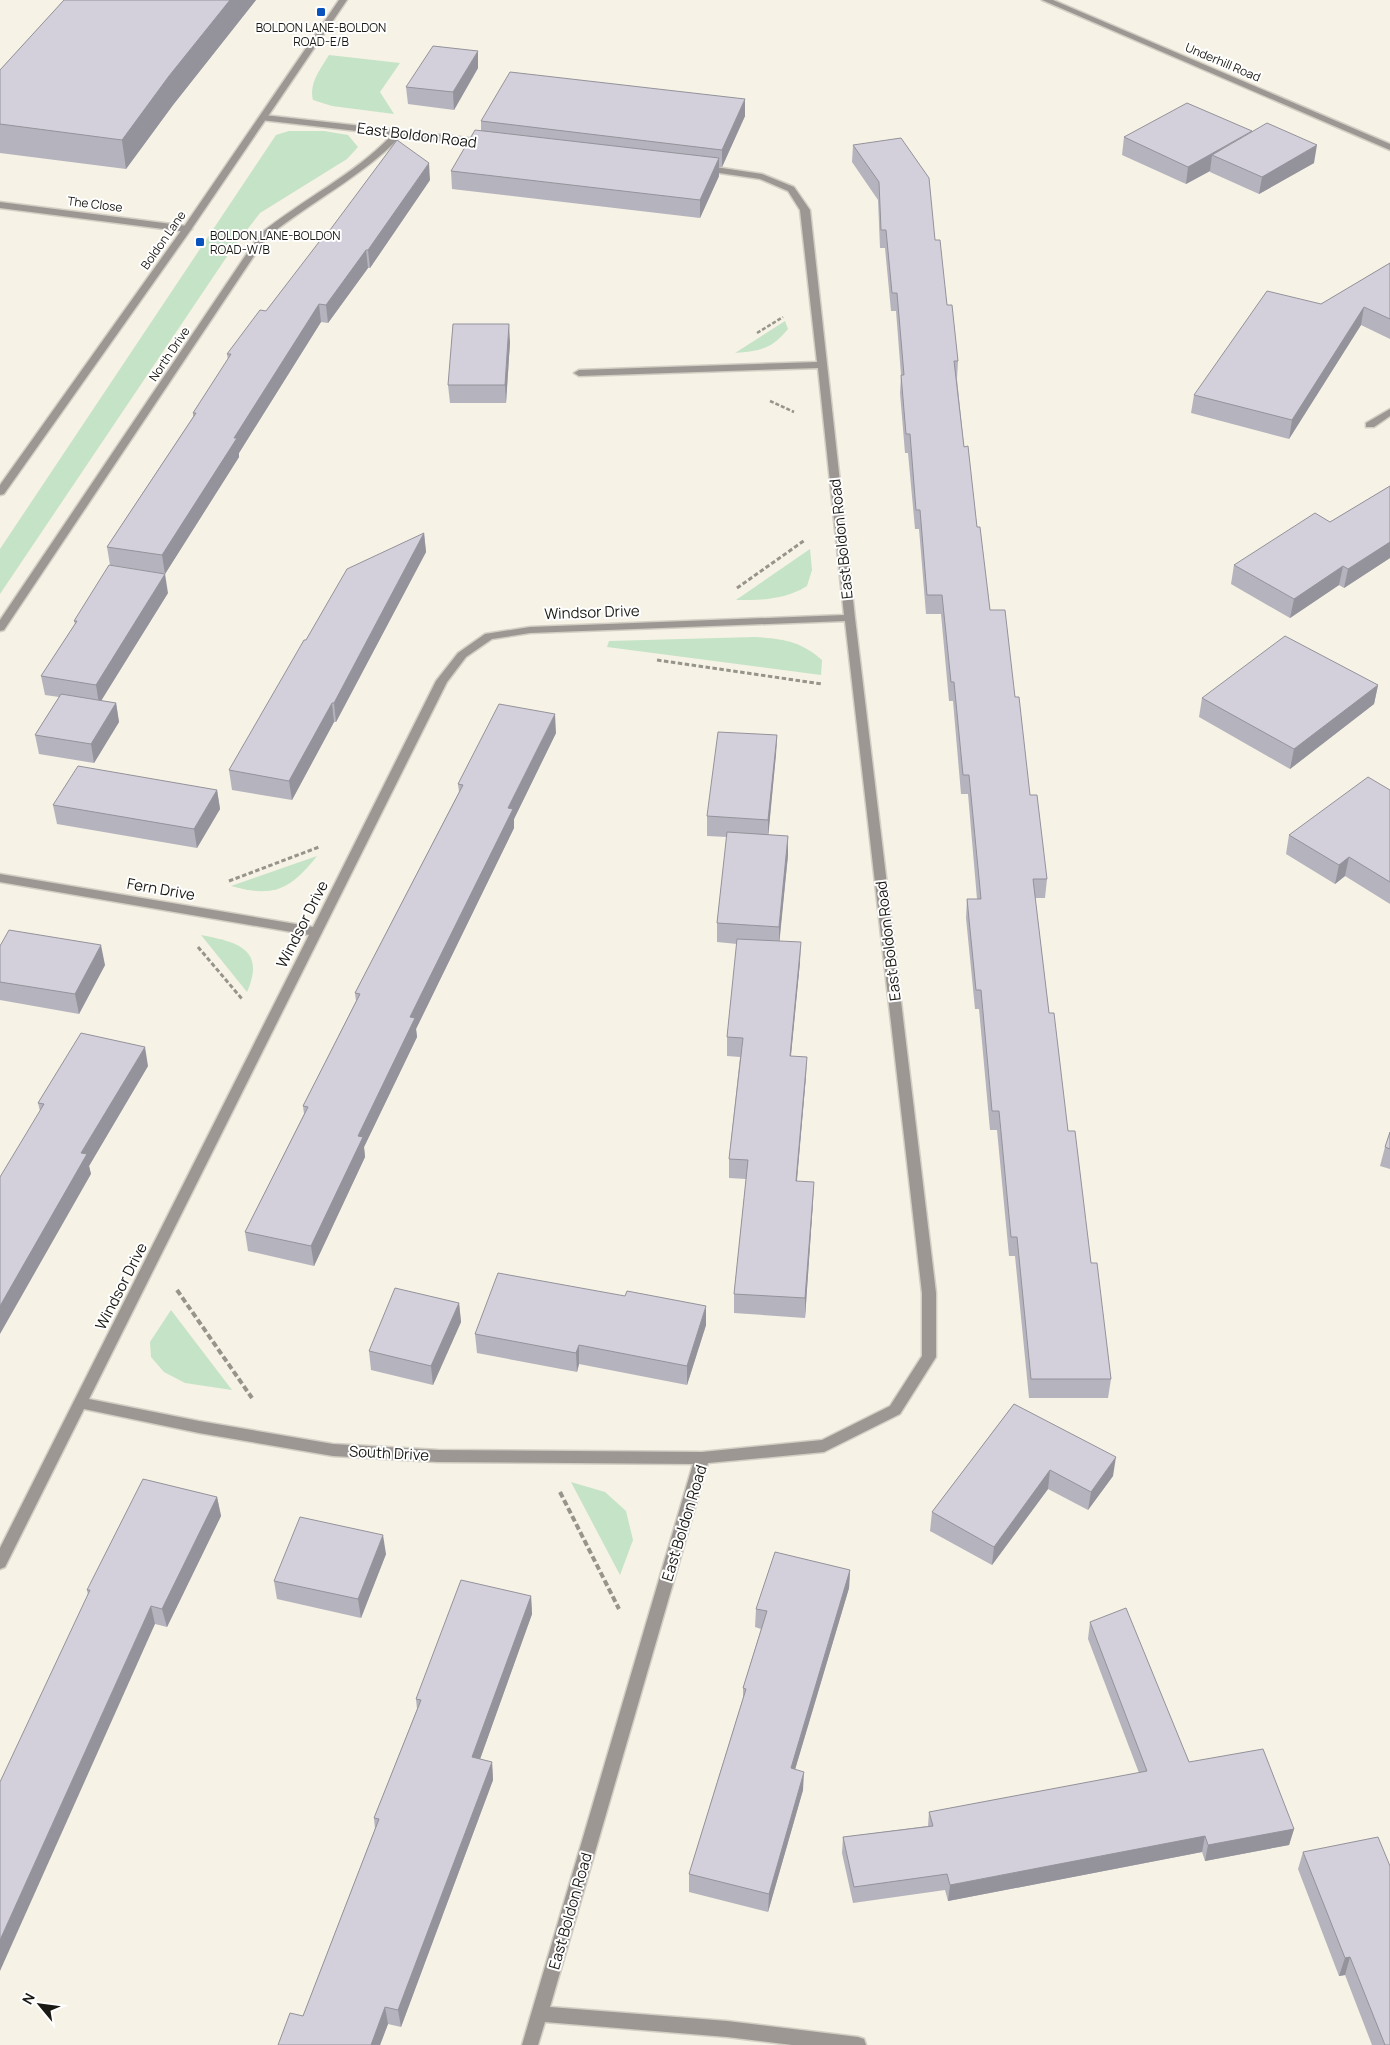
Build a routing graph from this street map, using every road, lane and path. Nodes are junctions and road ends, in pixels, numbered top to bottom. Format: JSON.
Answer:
{"nodes":[{"id":1,"x":343,"y":0,"type":"edge"},
{"id":2,"x":1046,"y":0,"type":"edge"},
{"id":3,"x":264,"y":118,"type":"junction"},
{"id":4,"x":399,"y":133,"type":"junction"},
{"id":5,"x":498,"y":145,"type":"edge"},
{"id":6,"x":1390,"y":147,"type":"edge"},
{"id":7,"x":686,"y":166,"type":"edge"},
{"id":8,"x":0,"y":205,"type":"edge"},
{"id":9,"x":187,"y":229,"type":"junction"},
{"id":10,"x":822,"y":365,"type":"junction"},
{"id":11,"x":579,"y":373,"type":"dead end"},
{"id":12,"x":1390,"y":412,"type":"edge"},
{"id":13,"x":1370,"y":425,"type":"dead end"},
{"id":14,"x":0,"y":492,"type":"edge"},
{"id":15,"x":838,"y":516,"type":"junction"},
{"id":16,"x":850,"y":618,"type":"junction"},
{"id":17,"x":686,"y":625,"type":"junction"},
{"id":18,"x":0,"y":628,"type":"edge"},
{"id":19,"x":654,"y":660,"type":"dead end"},
{"id":20,"x":858,"y":689,"type":"junction"},
{"id":21,"x":0,"y":878,"type":"edge"},
{"id":22,"x":317,"y":932,"type":"junction"},
{"id":23,"x":154,"y":1257,"type":"junction"},
{"id":24,"x":81,"y":1403,"type":"junction"},
{"id":25,"x":281,"y":1441,"type":"junction"},
{"id":26,"x":543,"y":1458,"type":"junction"},
{"id":27,"x":702,"y":1458,"type":"junction"},
{"id":28,"x":0,"y":1563,"type":"edge"},
{"id":29,"x":643,"y":1659,"type":"junction"},
{"id":30,"x":540,"y":2014,"type":"junction"},
{"id":31,"x":530,"y":2045,"type":"edge"},
{"id":32,"x":858,"y":2045,"type":"edge"}],
"edges":[{"from":1,"to":3,"type":"street","name":"Boldon Lane"},
{"from":2,"to":6,"type":"street","name":"Underhill Road"},
{"from":3,"to":4,"type":"street","name":"East Boldon Road"},
{"from":3,"to":9,"type":"street","name":"Boldon Lane"},
{"from":4,"to":5,"type":"street","name":"East Boldon Road"},
{"from":4,"to":18,"type":"street","name":"North Drive"},
{"from":7,"to":10,"type":"street","name":"East Boldon Road"},
{"from":8,"to":9,"type":"street","name":"The Close"},
{"from":9,"to":14,"type":"street","name":"Boldon Lane"},
{"from":10,"to":11,"type":"street"},
{"from":10,"to":15,"type":"street","name":"East Boldon Road"},
{"from":12,"to":13,"type":"street"},
{"from":15,"to":16,"type":"street","name":"East Boldon Road"},
{"from":15,"to":17,"type":"path"},
{"from":16,"to":17,"type":"street","name":"Windsor Drive"},
{"from":16,"to":20,"type":"street","name":"East Boldon Road"},
{"from":17,"to":22,"type":"street","name":"Windsor Drive"},
{"from":19,"to":20,"type":"path"},
{"from":20,"to":27,"type":"street","name":"East Boldon Road"},
{"from":21,"to":22,"type":"street","name":"Fern Drive"},
{"from":22,"to":23,"type":"street","name":"Windsor Drive"},
{"from":23,"to":24,"type":"street","name":"Windsor Drive"},
{"from":23,"to":25,"type":"path"},
{"from":24,"to":25,"type":"street","name":"South Drive"},
{"from":24,"to":28,"type":"street","name":"Windsor Drive"},
{"from":25,"to":26,"type":"street","name":"South Drive"},
{"from":26,"to":27,"type":"street","name":"South Drive"},
{"from":26,"to":29,"type":"path"},
{"from":27,"to":29,"type":"street","name":"East Boldon Road"},
{"from":29,"to":30,"type":"street","name":"East Boldon Road"},
{"from":30,"to":31,"type":"street","name":"East Boldon Road"},
{"from":30,"to":32,"type":"street"}]}
